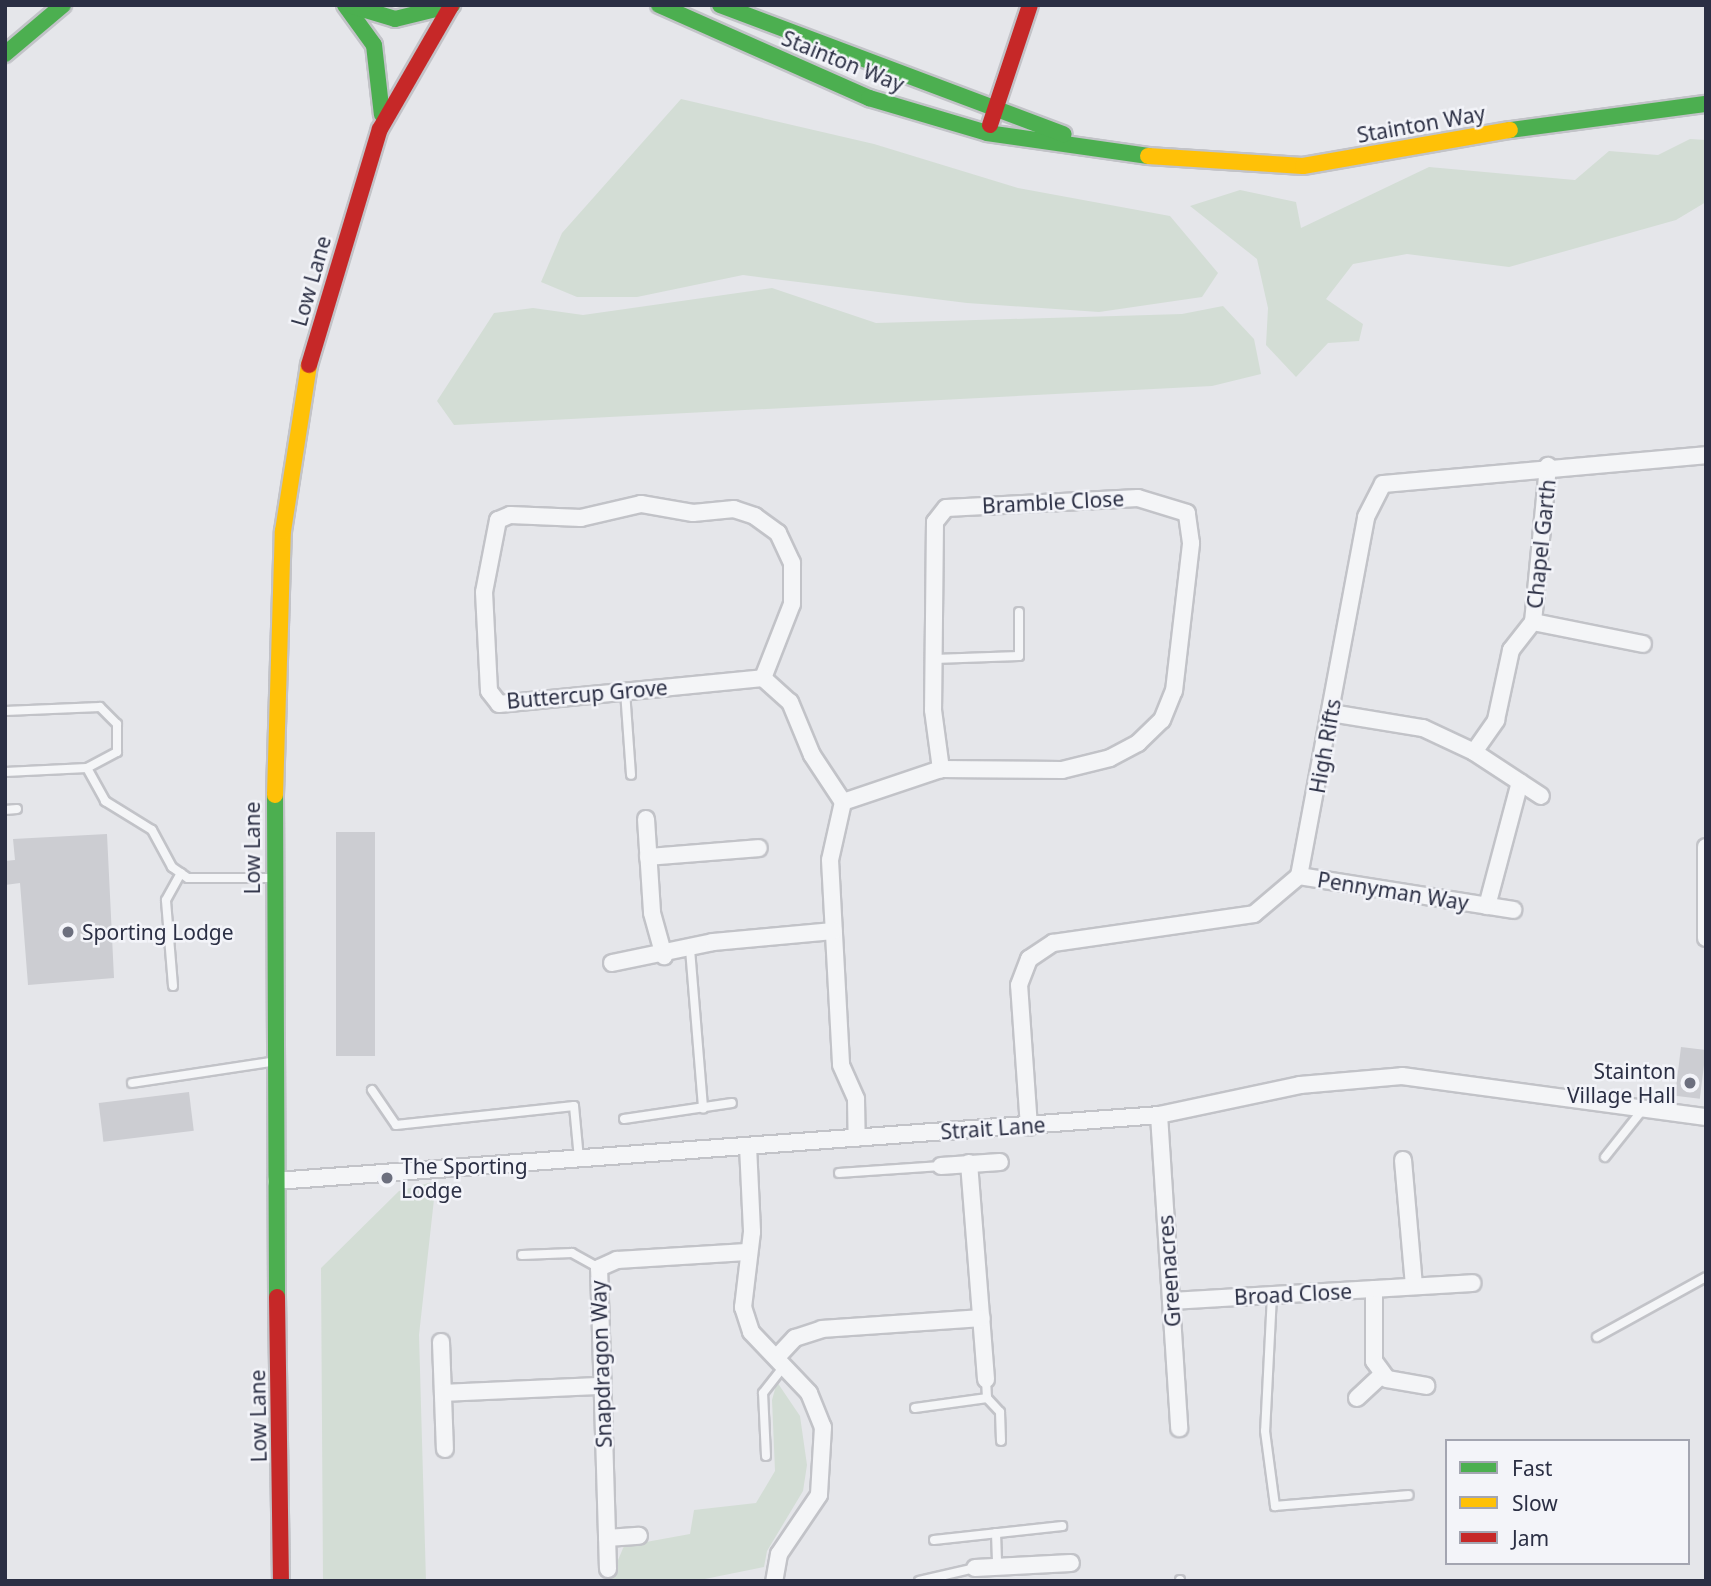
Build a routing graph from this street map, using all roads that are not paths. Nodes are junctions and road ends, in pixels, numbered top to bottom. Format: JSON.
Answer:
{"nodes":[{"id":1,"x":63,"y":5,"type":"edge"},
{"id":2,"x":347,"y":5,"type":"edge"},
{"id":3,"x":452,"y":5,"type":"edge"},
{"id":4,"x":659,"y":5,"type":"edge"},
{"id":5,"x":720,"y":5,"type":"edge"},
{"id":6,"x":1030,"y":5,"type":"edge"},
{"id":7,"x":5,"y":54,"type":"edge"},
{"id":8,"x":1706,"y":104,"type":"edge"},
{"id":9,"x":996,"y":110,"type":"junction"},
{"id":10,"x":380,"y":129,"type":"junction"},
{"id":11,"x":987,"y":133,"type":"junction"},
{"id":12,"x":1142,"y":156,"type":"junction"},
{"id":13,"x":1706,"y":455,"type":"edge"},
{"id":14,"x":1548,"y":466,"type":"junction"},
{"id":15,"x":1018,"y":612,"type":"dead end"},
{"id":16,"x":1533,"y":622,"type":"junction"},
{"id":17,"x":1643,"y":644,"type":"dead end"},
{"id":18,"x":934,"y":659,"type":"junction"},
{"id":19,"x":763,"y":678,"type":"junction"},
{"id":20,"x":625,"y":689,"type":"junction"},
{"id":21,"x":5,"y":711,"type":"edge"},
{"id":22,"x":1331,"y":713,"type":"junction"},
{"id":23,"x":1474,"y":752,"type":"junction"},
{"id":24,"x":87,"y":768,"type":"junction"},
{"id":25,"x":941,"y":769,"type":"junction"},
{"id":26,"x":5,"y":772,"type":"edge"},
{"id":27,"x":631,"y":775,"type":"dead end"},
{"id":28,"x":1520,"y":782,"type":"junction"},
{"id":29,"x":1541,"y":796,"type":"dead end"},
{"id":30,"x":843,"y":802,"type":"junction"},
{"id":31,"x":16,"y":809,"type":"dead end"},
{"id":32,"x":5,"y":810,"type":"edge"},
{"id":33,"x":646,"y":819,"type":"dead end"},
{"id":34,"x":1706,"y":847,"type":"edge"},
{"id":35,"x":760,"y":848,"type":"dead end"},
{"id":36,"x":648,"y":857,"type":"junction"},
{"id":37,"x":181,"y":873,"type":"junction"},
{"id":38,"x":1299,"y":876,"type":"junction"},
{"id":39,"x":272,"y":878,"type":"junction"},
{"id":40,"x":1487,"y":906,"type":"junction"},
{"id":41,"x":1513,"y":910,"type":"dead end"},
{"id":42,"x":834,"y":931,"type":"junction"},
{"id":43,"x":1706,"y":938,"type":"edge"},
{"id":44,"x":690,"y":949,"type":"junction"},
{"id":45,"x":664,"y":956,"type":"junction"},
{"id":46,"x":612,"y":963,"type":"dead end"},
{"id":47,"x":173,"y":986,"type":"dead end"},
{"id":48,"x":274,"y":1062,"type":"junction"},
{"id":49,"x":132,"y":1083,"type":"dead end"},
{"id":50,"x":372,"y":1090,"type":"dead end"},
{"id":51,"x":732,"y":1103,"type":"dead end"},
{"id":52,"x":1646,"y":1105,"type":"junction"},
{"id":53,"x":703,"y":1108,"type":"junction"},
{"id":54,"x":1158,"y":1115,"type":"junction"},
{"id":55,"x":1706,"y":1117,"type":"edge"},
{"id":56,"x":624,"y":1119,"type":"dead end"},
{"id":57,"x":1030,"y":1127,"type":"junction"},
{"id":58,"x":857,"y":1138,"type":"junction"},
{"id":59,"x":748,"y":1146,"type":"junction"},
{"id":60,"x":1605,"y":1157,"type":"dead end"},
{"id":61,"x":579,"y":1159,"type":"junction"},
{"id":62,"x":1403,"y":1160,"type":"dead end"},
{"id":63,"x":1000,"y":1162,"type":"dead end"},
{"id":64,"x":969,"y":1163,"type":"junction"},
{"id":65,"x":942,"y":1166,"type":"joint"},
{"id":66,"x":839,"y":1173,"type":"dead end"},
{"id":67,"x":276,"y":1181,"type":"junction"},
{"id":68,"x":747,"y":1252,"type":"junction"},
{"id":69,"x":522,"y":1255,"type":"dead end"},
{"id":70,"x":599,"y":1269,"type":"junction"},
{"id":71,"x":1706,"y":1277,"type":"edge"},
{"id":72,"x":1472,"y":1283,"type":"dead end"},
{"id":73,"x":1414,"y":1286,"type":"junction"},
{"id":74,"x":1374,"y":1289,"type":"junction"},
{"id":75,"x":1272,"y":1295,"type":"junction"},
{"id":76,"x":1171,"y":1301,"type":"junction"},
{"id":77,"x":982,"y":1318,"type":"junction"},
{"id":78,"x":1597,"y":1336,"type":"dead end"},
{"id":79,"x":441,"y":1342,"type":"dead end"},
{"id":80,"x":782,"y":1361,"type":"junction"},
{"id":81,"x":1383,"y":1374,"type":"junction"},
{"id":82,"x":986,"y":1379,"type":"joint"},
{"id":83,"x":601,"y":1386,"type":"junction"},
{"id":84,"x":1426,"y":1386,"type":"dead end"},
{"id":85,"x":444,"y":1393,"type":"junction"},
{"id":86,"x":987,"y":1398,"type":"junction"},
{"id":87,"x":1357,"y":1398,"type":"dead end"},
{"id":88,"x":915,"y":1408,"type":"dead end"},
{"id":89,"x":1179,"y":1428,"type":"dead end"},
{"id":90,"x":1001,"y":1441,"type":"dead end"},
{"id":91,"x":446,"y":1448,"type":"dead end"},
{"id":92,"x":766,"y":1456,"type":"dead end"},
{"id":93,"x":1409,"y":1495,"type":"dead end"},
{"id":94,"x":1062,"y":1526,"type":"dead end"},
{"id":95,"x":996,"y":1533,"type":"junction"},
{"id":96,"x":639,"y":1536,"type":"dead end"},
{"id":97,"x":607,"y":1538,"type":"junction"},
{"id":98,"x":934,"y":1540,"type":"dead end"},
{"id":99,"x":1071,"y":1563,"type":"dead end"},
{"id":100,"x":997,"y":1567,"type":"junction"},
{"id":101,"x":975,"y":1568,"type":"joint"},
{"id":102,"x":608,"y":1569,"type":"dead end"},
{"id":103,"x":1015,"y":1574,"type":"edge"},
{"id":104,"x":281,"y":1581,"type":"edge"},
{"id":105,"x":774,"y":1581,"type":"edge"},
{"id":106,"x":919,"y":1581,"type":"edge"}],
"edges":[{"from":1,"to":7,"type":"main road"},
{"from":2,"to":3,"type":"main road"},
{"from":2,"to":10,"type":"main road","name":"Low Lane"},
{"from":3,"to":10,"type":"main road","name":"Low Lane"},
{"from":4,"to":11,"type":"main road","name":"Stainton Way"},
{"from":5,"to":9,"type":"main road","name":"Stainton Way"},
{"from":6,"to":9,"type":"main road"},
{"from":8,"to":12,"type":"main road","name":"Stainton Way"},
{"from":9,"to":11,"type":"main road"},
{"from":9,"to":12,"type":"main road","name":"Stainton Way"},
{"from":10,"to":39,"type":"main road","name":"Low Lane"},
{"from":11,"to":12,"type":"main road","name":"Stainton Way"},
{"from":13,"to":14,"type":"street","name":"High Rifts"},
{"from":14,"to":16,"type":"street","name":"Chapel Garth"},
{"from":14,"to":22,"type":"street","name":"High Rifts"},
{"from":15,"to":18,"type":"lane"},
{"from":16,"to":17,"type":"street","name":"Chapel Garth"},
{"from":16,"to":23,"type":"street","name":"Chapel Garth"},
{"from":18,"to":25,"type":"street","name":"Bramble Close"},
{"from":18,"to":25,"type":"street","name":"Bramble Close"},
{"from":19,"to":20,"type":"street","name":"Buttercup Grove"},
{"from":19,"to":20,"type":"street","name":"Buttercup Grove"},
{"from":19,"to":30,"type":"street"},
{"from":20,"to":27,"type":"lane"},
{"from":21,"to":24,"type":"lane"},
{"from":22,"to":23,"type":"street"},
{"from":22,"to":38,"type":"street","name":"High Rifts"},
{"from":23,"to":28,"type":"street"},
{"from":24,"to":26,"type":"lane"},
{"from":24,"to":37,"type":"lane"},
{"from":25,"to":30,"type":"street","name":"Bramble Close"},
{"from":28,"to":29,"type":"street"},
{"from":28,"to":40,"type":"street","name":"Pennyman Way"},
{"from":30,"to":42,"type":"street"},
{"from":31,"to":32,"type":"lane"},
{"from":33,"to":36,"type":"street"},
{"from":34,"to":43,"type":"street"},
{"from":35,"to":36,"type":"street"},
{"from":36,"to":45,"type":"street"},
{"from":37,"to":39,"type":"lane"},
{"from":37,"to":47,"type":"lane"},
{"from":38,"to":40,"type":"street","name":"Pennyman Way"},
{"from":38,"to":57,"type":"street"},
{"from":39,"to":48,"type":"main road","name":"Low Lane"},
{"from":40,"to":41,"type":"street","name":"Pennyman Way"},
{"from":42,"to":44,"type":"street"},
{"from":42,"to":58,"type":"street"},
{"from":44,"to":45,"type":"street"},
{"from":44,"to":53,"type":"lane"},
{"from":45,"to":46,"type":"street"},
{"from":48,"to":49,"type":"lane"},
{"from":48,"to":67,"type":"main road","name":"Low Lane"},
{"from":50,"to":61,"type":"lane"},
{"from":51,"to":53,"type":"lane"},
{"from":52,"to":54,"type":"street","name":"Strait Lane"},
{"from":52,"to":55,"type":"street","name":"Strait Lane"},
{"from":52,"to":60,"type":"lane"},
{"from":53,"to":56,"type":"lane"},
{"from":54,"to":57,"type":"street","name":"Strait Lane"},
{"from":54,"to":76,"type":"street","name":"Greenacres"},
{"from":57,"to":58,"type":"street","name":"Strait Lane"},
{"from":58,"to":59,"type":"street","name":"Strait Lane"},
{"from":59,"to":61,"type":"street","name":"Strait Lane"},
{"from":59,"to":68,"type":"street"},
{"from":61,"to":67,"type":"street","name":"Strait Lane"},
{"from":62,"to":73,"type":"street"},
{"from":63,"to":64,"type":"street"},
{"from":64,"to":65,"type":"street"},
{"from":64,"to":77,"type":"street"},
{"from":65,"to":66,"type":"lane"},
{"from":67,"to":104,"type":"main road","name":"Low Lane"},
{"from":68,"to":70,"type":"street","name":"Snapdragon Way"},
{"from":68,"to":80,"type":"street"},
{"from":69,"to":70,"type":"lane"},
{"from":70,"to":83,"type":"street","name":"Snapdragon Way"},
{"from":71,"to":78,"type":"lane"},
{"from":72,"to":73,"type":"street","name":"Broad Close"},
{"from":73,"to":74,"type":"street","name":"Broad Close"},
{"from":74,"to":75,"type":"street","name":"Broad Close"},
{"from":74,"to":81,"type":"street"},
{"from":75,"to":76,"type":"street","name":"Broad Close"},
{"from":75,"to":93,"type":"lane"},
{"from":76,"to":89,"type":"street","name":"Greenacres"},
{"from":77,"to":80,"type":"street"},
{"from":77,"to":82,"type":"street"},
{"from":79,"to":85,"type":"street"},
{"from":80,"to":92,"type":"lane"},
{"from":80,"to":105,"type":"street"},
{"from":81,"to":84,"type":"street"},
{"from":81,"to":87,"type":"street"},
{"from":82,"to":86,"type":"lane"},
{"from":83,"to":85,"type":"street"},
{"from":83,"to":97,"type":"street","name":"Snapdragon Way"},
{"from":85,"to":91,"type":"street"},
{"from":86,"to":88,"type":"lane"},
{"from":86,"to":90,"type":"lane"},
{"from":94,"to":95,"type":"lane"},
{"from":95,"to":98,"type":"lane"},
{"from":95,"to":100,"type":"lane"},
{"from":96,"to":97,"type":"street"},
{"from":97,"to":102,"type":"street","name":"Snapdragon Way"},
{"from":99,"to":103,"type":"street"},
{"from":100,"to":101,"type":"street"},
{"from":100,"to":103,"type":"street"},
{"from":101,"to":106,"type":"lane"}]}
